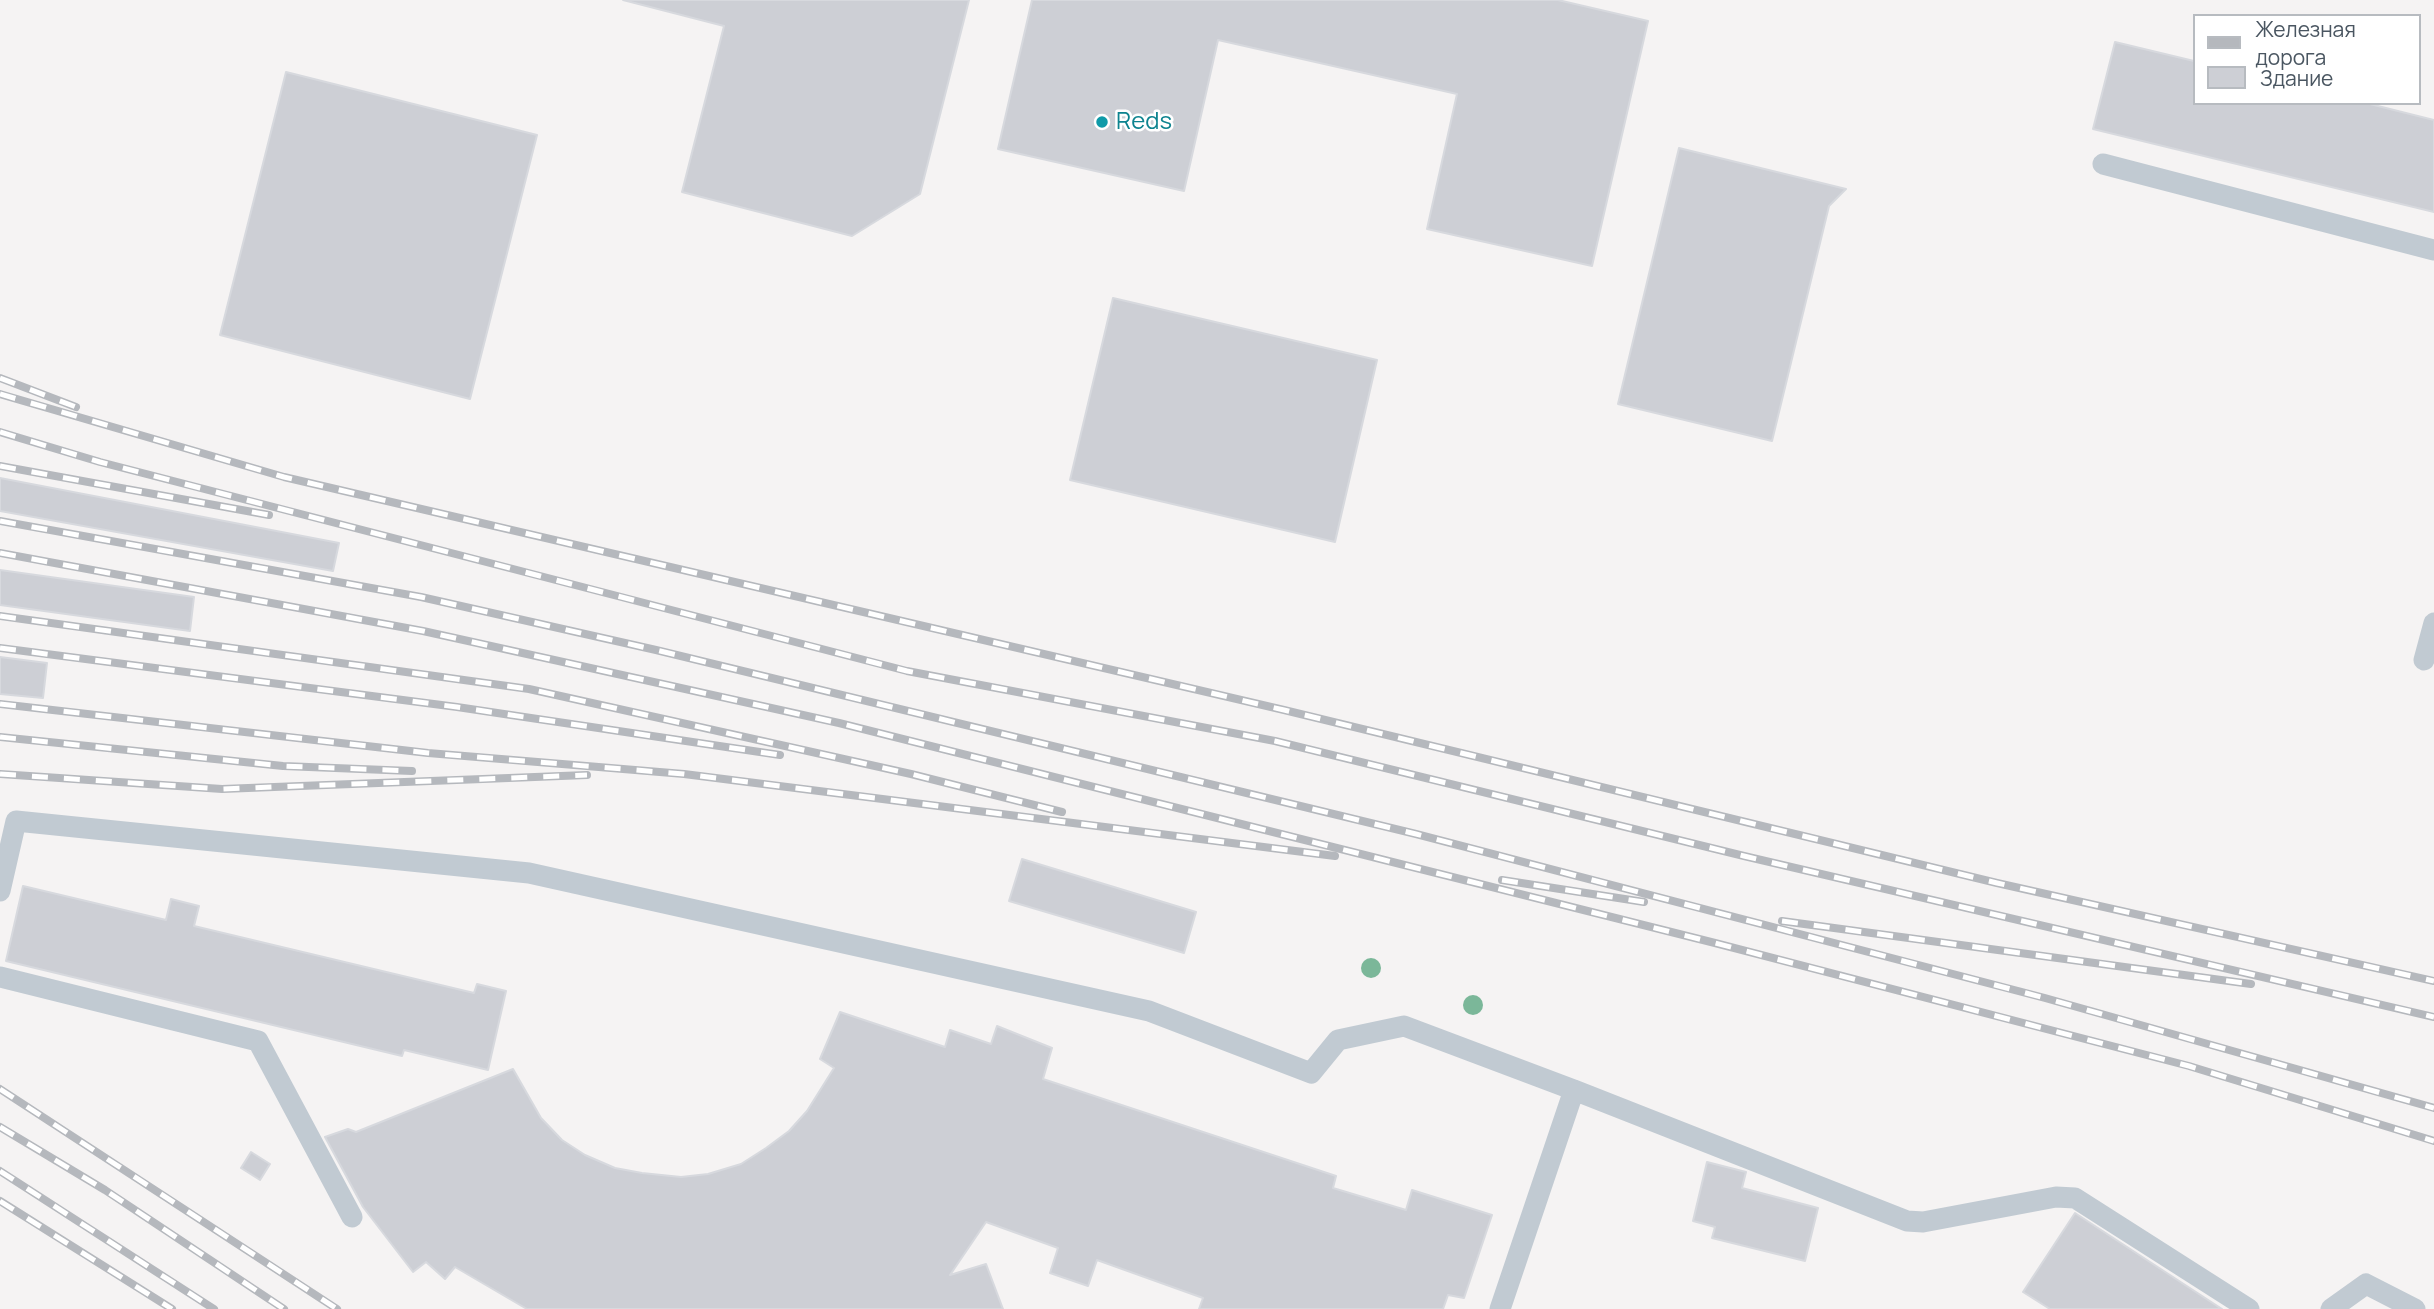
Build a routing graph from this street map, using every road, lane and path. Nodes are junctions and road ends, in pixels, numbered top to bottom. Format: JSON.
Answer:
{"nodes":[{"id":1,"x":2103,"y":164,"type":"dead end"},
{"id":2,"x":2434,"y":250,"type":"edge"},
{"id":3,"x":2434,"y":623,"type":"edge"},
{"id":4,"x":2424,"y":660,"type":"dead end"},
{"id":5,"x":0,"y":891,"type":"edge"},
{"id":6,"x":0,"y":977,"type":"edge"},
{"id":7,"x":1574,"y":1090,"type":"junction"},
{"id":8,"x":352,"y":1217,"type":"dead end"},
{"id":9,"x":1500,"y":1309,"type":"edge"},
{"id":10,"x":2249,"y":1309,"type":"edge"},
{"id":11,"x":2331,"y":1309,"type":"edge"},
{"id":12,"x":2415,"y":1309,"type":"edge"}],
"edges":[{"from":1,"to":2,"type":"lane"},
{"from":3,"to":4,"type":"lane"},
{"from":5,"to":7,"type":"lane"},
{"from":6,"to":8,"type":"lane"},
{"from":7,"to":9,"type":"lane"},
{"from":7,"to":10,"type":"lane"},
{"from":11,"to":12,"type":"lane"}]}
